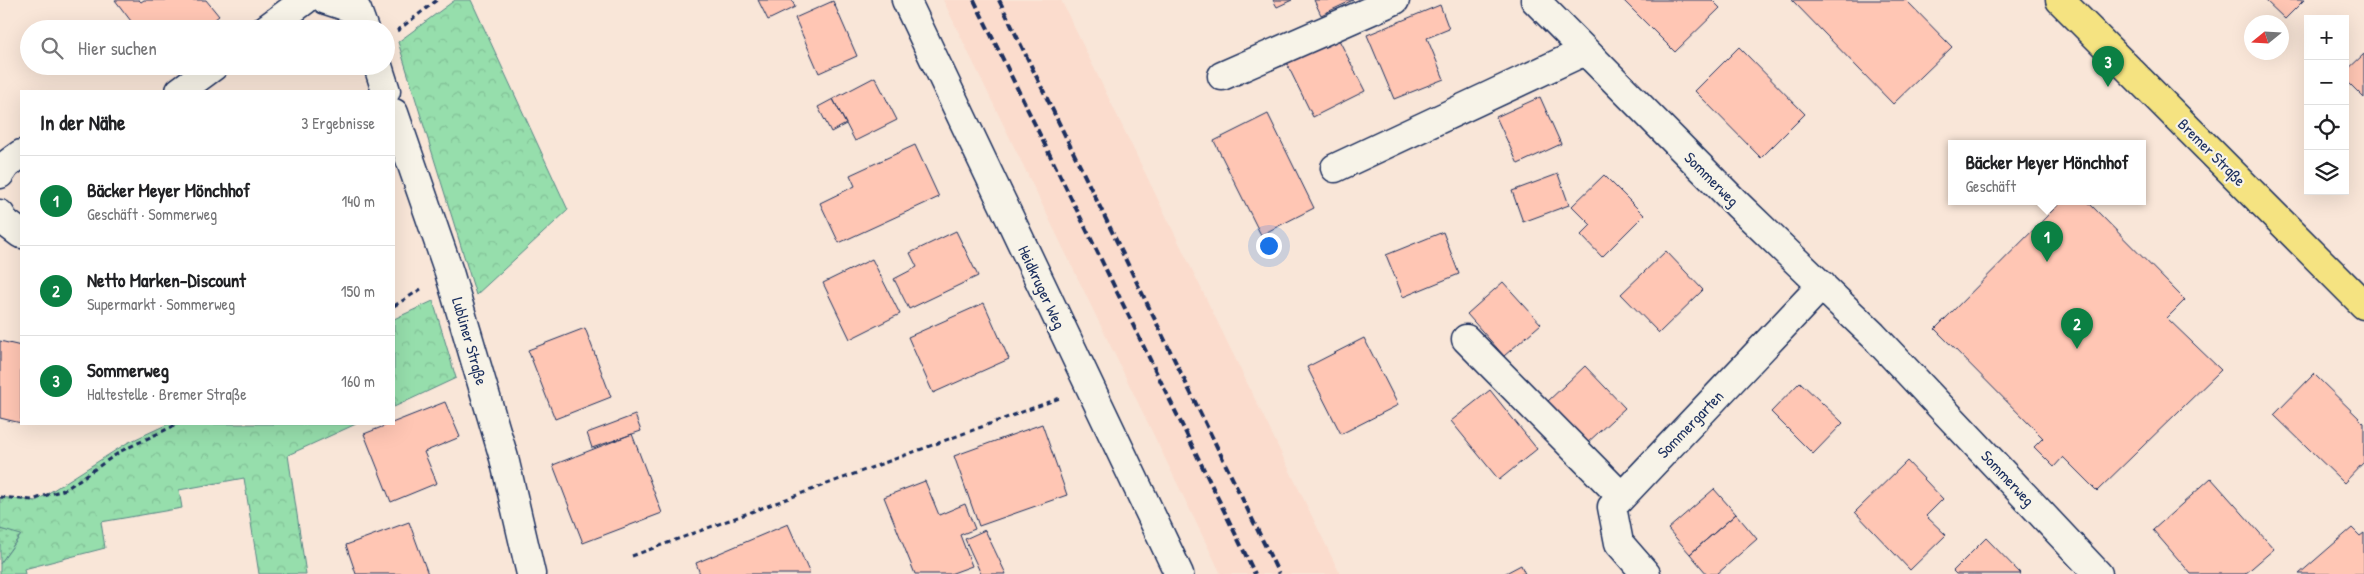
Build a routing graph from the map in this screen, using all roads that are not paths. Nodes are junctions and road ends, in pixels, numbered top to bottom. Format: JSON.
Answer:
{"nodes":[{"id":1,"x":305,"y":0,"type":"edge"},
{"id":2,"x":326,"y":0,"type":"edge"},
{"id":3,"x":906,"y":0,"type":"edge"},
{"id":4,"x":1395,"y":0,"type":"edge"},
{"id":5,"x":1535,"y":0,"type":"edge"},
{"id":6,"x":2060,"y":0,"type":"edge"},
{"id":7,"x":278,"y":20,"type":"edge"},
{"id":8,"x":361,"y":20,"type":"edge"},
{"id":9,"x":1585,"y":51,"type":"junction"},
{"id":10,"x":202,"y":75,"type":"edge"},
{"id":11,"x":381,"y":75,"type":"edge"},
{"id":12,"x":1222,"y":76,"type":"dead end"},
{"id":13,"x":181,"y":90,"type":"edge"},
{"id":14,"x":386,"y":90,"type":"edge"},
{"id":15,"x":395,"y":116,"type":"edge"},
{"id":16,"x":20,"y":155,"type":"edge"},
{"id":17,"x":1335,"y":168,"type":"dead end"},
{"id":18,"x":0,"y":174,"type":"edge"},
{"id":19,"x":0,"y":214,"type":"edge"},
{"id":20,"x":20,"y":233,"type":"edge"},
{"id":21,"x":1822,"y":285,"type":"junction"},
{"id":22,"x":2364,"y":306,"type":"edge"},
{"id":23,"x":1466,"y":340,"type":"dead end"},
{"id":24,"x":1621,"y":496,"type":"junction"},
{"id":25,"x":531,"y":574,"type":"edge"},
{"id":26,"x":1179,"y":574,"type":"edge"},
{"id":27,"x":1646,"y":574,"type":"edge"},
{"id":28,"x":2098,"y":574,"type":"edge"}],
"edges":[{"from":1,"to":7,"type":"street"},
{"from":2,"to":8,"type":"street"},
{"from":3,"to":26,"type":"street","name":"Heidkruger Weg"},
{"from":4,"to":12,"type":"street"},
{"from":5,"to":9,"type":"street","name":"Sommerweg"},
{"from":6,"to":22,"type":"main road","name":"Bremer Straße"},
{"from":9,"to":17,"type":"street"},
{"from":9,"to":21,"type":"street","name":"Sommerweg"},
{"from":10,"to":13,"type":"street"},
{"from":11,"to":14,"type":"street"},
{"from":15,"to":25,"type":"street","name":"Lubliner Straße"},
{"from":16,"to":18,"type":"street"},
{"from":19,"to":20,"type":"street"},
{"from":21,"to":24,"type":"street","name":"Sommergarten"},
{"from":21,"to":28,"type":"street","name":"Sommerweg"},
{"from":23,"to":24,"type":"street"},
{"from":24,"to":27,"type":"street","name":"Sommergarten"}]}
